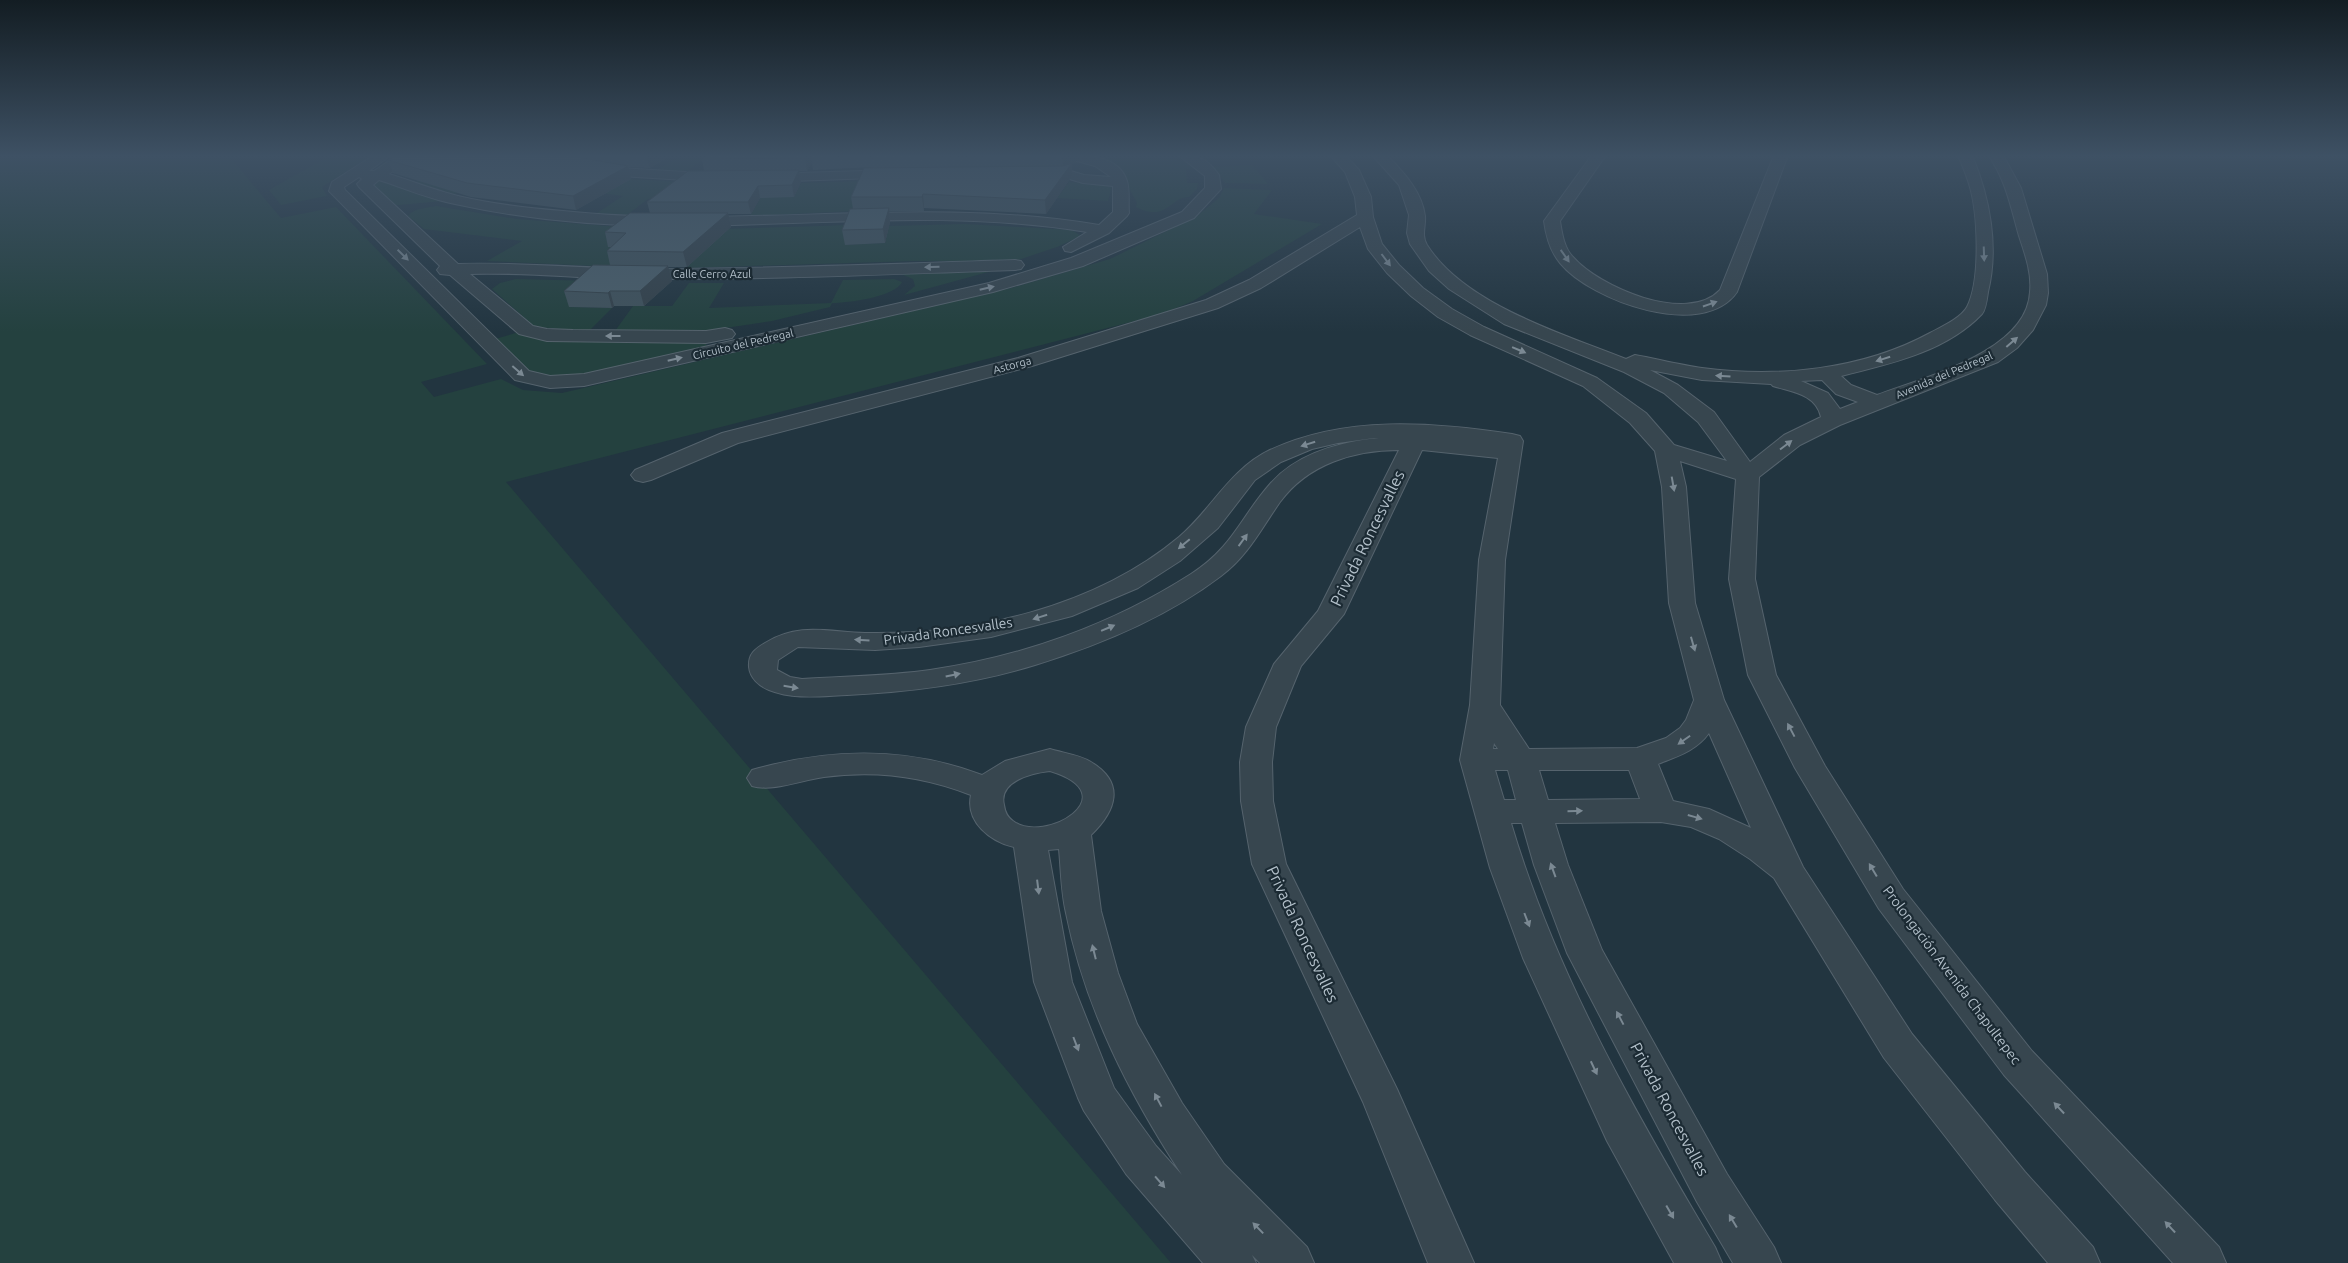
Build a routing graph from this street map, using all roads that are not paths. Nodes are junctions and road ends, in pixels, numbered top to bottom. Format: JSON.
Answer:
{"nodes":[{"id":1,"x":361,"y":214,"type":"edge"},
{"id":2,"x":393,"y":214,"type":"edge"},
{"id":3,"x":549,"y":214,"type":"edge"},
{"id":4,"x":1136,"y":214,"type":"joint"},
{"id":5,"x":1172,"y":214,"type":"edge"},
{"id":6,"x":1189,"y":214,"type":"edge"},
{"id":7,"x":1365,"y":214,"type":"edge"},
{"id":8,"x":1417,"y":214,"type":"edge"},
{"id":9,"x":1557,"y":214,"type":"edge"},
{"id":10,"x":1758,"y":214,"type":"edge"},
{"id":11,"x":1981,"y":214,"type":"edge"},
{"id":12,"x":2021,"y":214,"type":"edge"},
{"id":13,"x":1365,"y":217,"type":"junction"},
{"id":14,"x":1103,"y":230,"type":"junction"},
{"id":15,"x":1016,"y":265,"type":"junction"},
{"id":16,"x":887,"y":268,"type":"junction"},
{"id":17,"x":453,"y":269,"type":"junction"},
{"id":18,"x":422,"y":273,"type":"junction"},
{"id":19,"x":905,"y":291,"type":"junction"},
{"id":20,"x":1594,"y":352,"type":"junction"},
{"id":21,"x":1560,"y":367,"type":"junction"},
{"id":22,"x":1829,"y":373,"type":"junction"},
{"id":23,"x":1765,"y":378,"type":"junction"},
{"id":24,"x":1879,"y":402,"type":"junction"},
{"id":25,"x":1832,"y":420,"type":"junction"},
{"id":26,"x":1414,"y":442,"type":"junction"},
{"id":27,"x":1511,"y":447,"type":"junction"},
{"id":28,"x":1666,"y":450,"type":"junction"},
{"id":29,"x":643,"y":475,"type":"dead end"},
{"id":30,"x":1748,"y":475,"type":"junction"},
{"id":31,"x":1709,"y":700,"type":"junction"},
{"id":32,"x":1485,"y":705,"type":"junction"},
{"id":33,"x":1520,"y":759,"type":"junction"},
{"id":34,"x":1640,"y":759,"type":"junction"},
{"id":35,"x":1476,"y":760,"type":"junction"},
{"id":36,"x":763,"y":778,"type":"dead end"},
{"id":37,"x":989,"y":790,"type":"junction"},
{"id":38,"x":1661,"y":810,"type":"junction"},
{"id":39,"x":1536,"y":811,"type":"junction"},
{"id":40,"x":1491,"y":812,"type":"junction"},
{"id":41,"x":1074,"y":832,"type":"junction"},
{"id":42,"x":1029,"y":839,"type":"junction"},
{"id":43,"x":1788,"y":872,"type":"junction"},
{"id":44,"x":1233,"y":1263,"type":"edge"},
{"id":45,"x":1291,"y":1263,"type":"edge"},
{"id":46,"x":1451,"y":1263,"type":"edge"},
{"id":47,"x":1699,"y":1263,"type":"edge"},
{"id":48,"x":1758,"y":1263,"type":"edge"},
{"id":49,"x":2077,"y":1263,"type":"edge"},
{"id":50,"x":2203,"y":1263,"type":"edge"}],
"edges":[{"from":1,"to":18,"type":"street","name":"Circuito del Pedregal","one_way":true},
{"from":2,"to":17,"type":"street","name":"Circuito del Pedregal"},
{"from":3,"to":14,"type":"street"},
{"from":4,"to":5,"type":"street"},
{"from":4,"to":14,"type":"street","name":"Circuito del Pedregal"},
{"from":18,"to":6,"type":"street","name":"Circuito del Pedregal","one_way":true},
{"from":7,"to":13,"type":"street"},
{"from":8,"to":20,"type":"street"},
{"from":9,"to":10,"type":"street","one_way":true},
{"from":11,"to":22,"type":"street","one_way":true},
{"from":24,"to":12,"type":"street","name":"Avenida del Pedregal","one_way":true},
{"from":13,"to":21,"type":"street","one_way":true},
{"from":13,"to":29,"type":"street","name":"Astorga"},
{"from":14,"to":15,"type":"street","name":"Circuito del Pedregal"},
{"from":15,"to":16,"type":"street","name":"Calle Cerro Azul","one_way":true},
{"from":15,"to":19,"type":"street","name":"Circuito del Pedregal"},
{"from":16,"to":17,"type":"street","name":"Calle Cerro Azul"},
{"from":16,"to":19,"type":"street","name":"Calle Cerro Azul"},
{"from":17,"to":18,"type":"street","name":"Calle Cerro Azul"},
{"from":19,"to":17,"type":"street","name":"Circuito del Pedregal","one_way":true},
{"from":20,"to":21,"type":"street"},
{"from":23,"to":20,"type":"street","one_way":true},
{"from":20,"to":30,"type":"street"},
{"from":21,"to":28,"type":"street"},
{"from":22,"to":23,"type":"street"},
{"from":22,"to":24,"type":"street","name":"Avenida del Pedregal"},
{"from":23,"to":25,"type":"street"},
{"from":24,"to":25,"type":"street","name":"Avenida del Pedregal"},
{"from":30,"to":25,"type":"street","name":"Avenida del Pedregal","one_way":true},
{"from":26,"to":27,"type":"street","name":"Privada Roncesvalles"},
{"from":27,"to":26,"type":"street","name":"Privada Roncesvalles","one_way":true},
{"from":26,"to":46,"type":"street","name":"Privada Roncesvalles"},
{"from":27,"to":32,"type":"street"},
{"from":28,"to":30,"type":"street"},
{"from":28,"to":31,"type":"street","one_way":true},
{"from":50,"to":30,"type":"street","name":"Prolongación Avenida Chapultepec","one_way":true},
{"from":31,"to":34,"type":"street","one_way":true},
{"from":31,"to":43,"type":"street"},
{"from":32,"to":33,"type":"street","name":"Privada Roncesvalles"},
{"from":32,"to":35,"type":"street"},
{"from":33,"to":34,"type":"street"},
{"from":33,"to":35,"type":"street"},
{"from":33,"to":39,"type":"street","name":"Privada Roncesvalles"},
{"from":34,"to":38,"type":"street"},
{"from":35,"to":40,"type":"street"},
{"from":36,"to":37,"type":"street"},
{"from":37,"to":41,"type":"street"},
{"from":37,"to":42,"type":"street"},
{"from":39,"to":38,"type":"street","one_way":true},
{"from":38,"to":43,"type":"street","one_way":true},
{"from":39,"to":40,"type":"street"},
{"from":48,"to":39,"type":"street","name":"Privada Roncesvalles","one_way":true},
{"from":40,"to":47,"type":"street","one_way":true},
{"from":41,"to":42,"type":"street"},
{"from":45,"to":41,"type":"street","one_way":true},
{"from":42,"to":44,"type":"street","one_way":true},
{"from":43,"to":49,"type":"street"}]}
